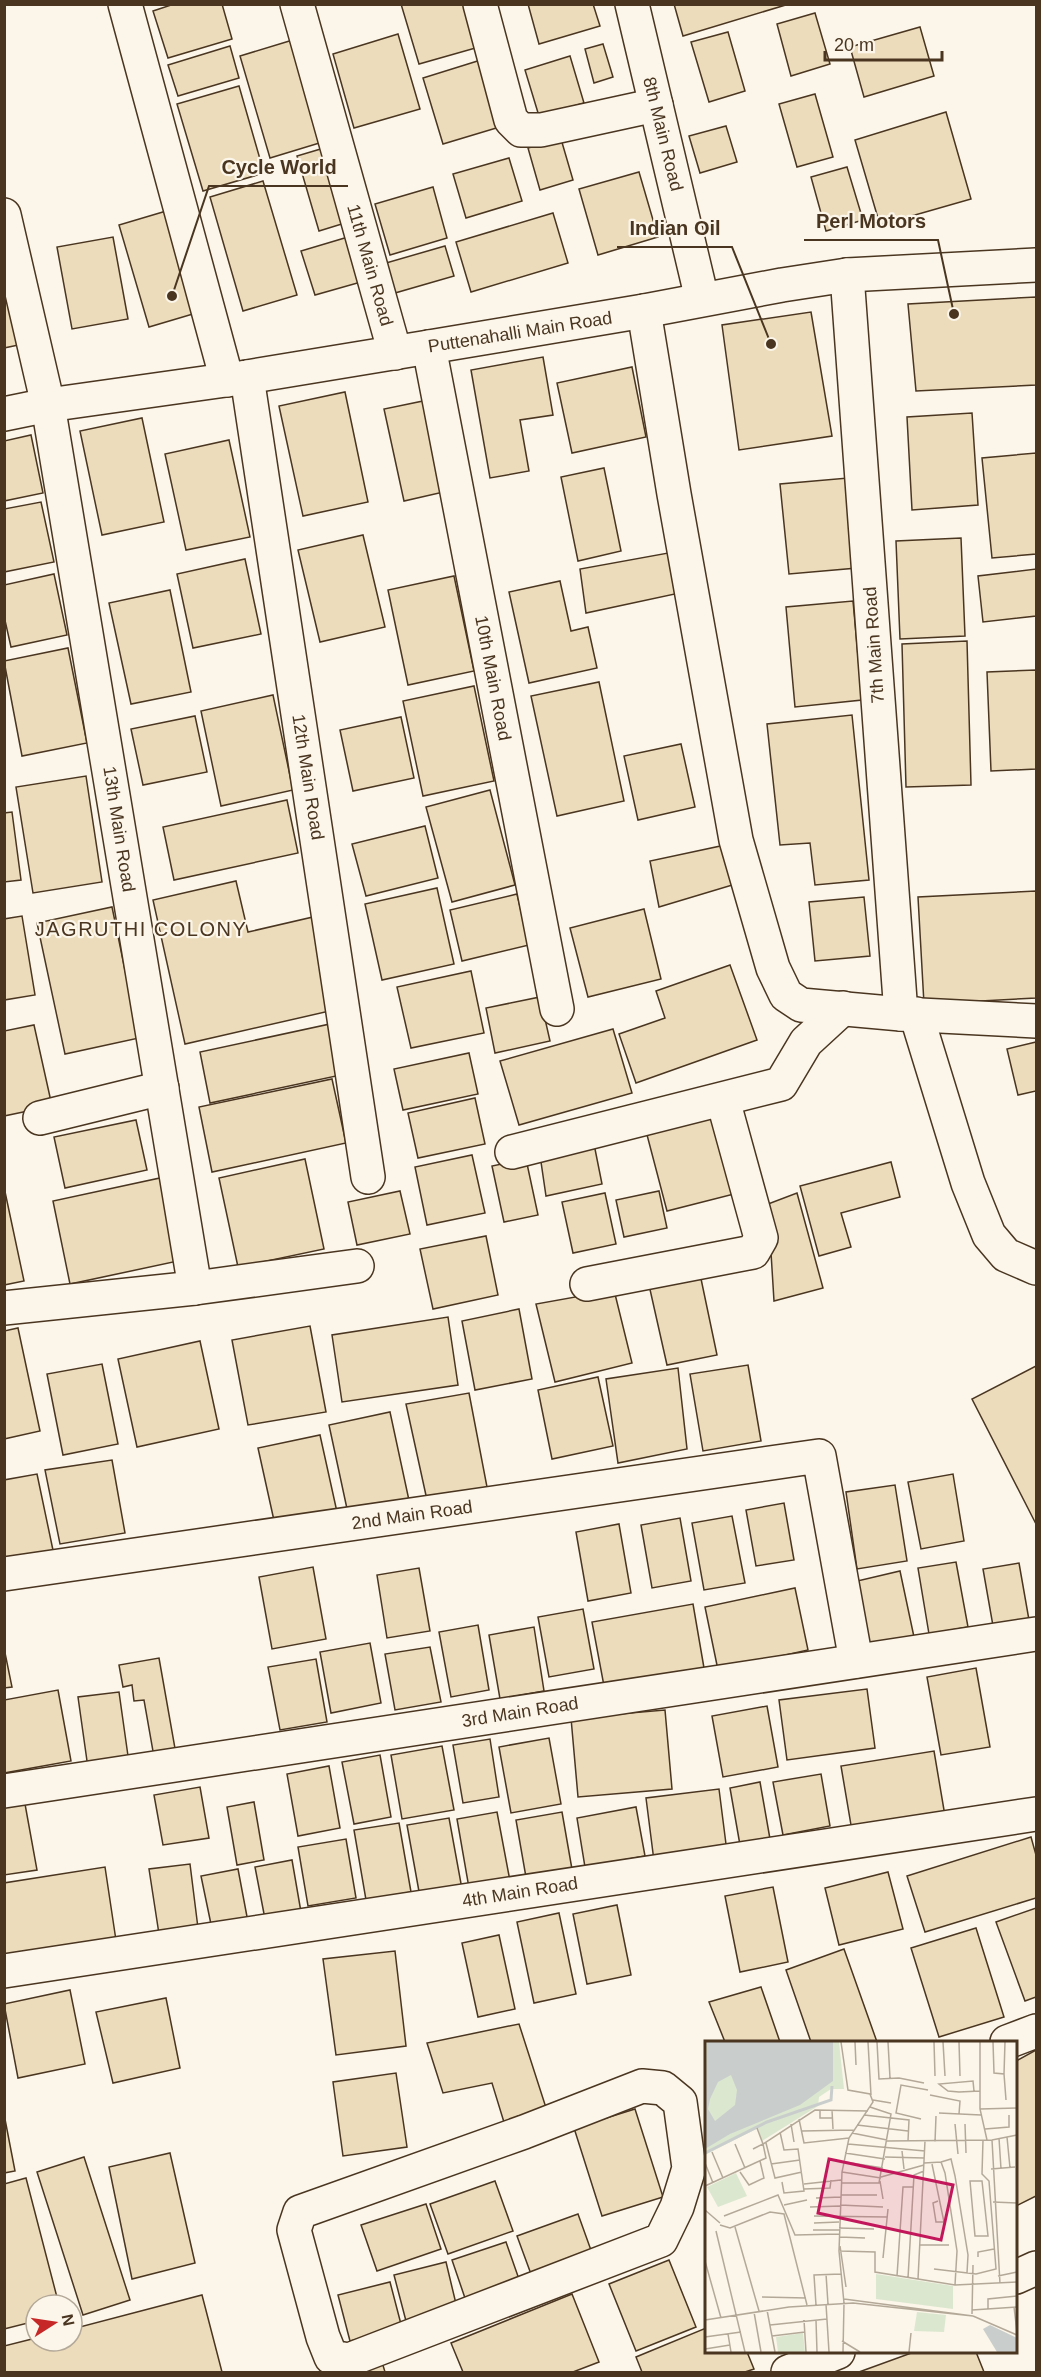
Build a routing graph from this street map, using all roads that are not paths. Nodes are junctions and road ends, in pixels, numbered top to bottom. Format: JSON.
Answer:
{"nodes":[{"id":1,"x":125,"y":4,"type":"edge"},
{"id":2,"x":297,"y":4,"type":"edge"},
{"id":3,"x":480,"y":4,"type":"edge"},
{"id":4,"x":632,"y":4,"type":"edge"},
{"id":5,"x":656,"y":105,"type":"junction"},
{"id":6,"x":4,"y":215,"type":"edge"},
{"id":7,"x":1036,"y":265,"type":"edge"},
{"id":8,"x":847,"y":275,"type":"junction"},
{"id":9,"x":702,"y":299,"type":"junction"},
{"id":10,"x":644,"y":312,"type":"junction"},
{"id":11,"x":429,"y":347,"type":"junction"},
{"id":12,"x":395,"y":353,"type":"junction"},
{"id":13,"x":237,"y":378,"type":"junction"},
{"id":14,"x":48,"y":405,"type":"junction"},
{"id":15,"x":4,"y":414,"type":"edge"},
{"id":16,"x":843,"y":1008,"type":"junction"},
{"id":17,"x":557,"y":1009,"type":"dead end"},
{"id":18,"x":908,"y":1014,"type":"junction"},
{"id":19,"x":1036,"y":1021,"type":"edge"},
{"id":20,"x":162,"y":1088,"type":"junction"},
{"id":21,"x":723,"y":1100,"type":"junction"},
{"id":22,"x":40,"y":1119,"type":"dead end"},
{"id":23,"x":512,"y":1152,"type":"dead end"},
{"id":24,"x":368,"y":1176,"type":"dead end"},
{"id":25,"x":357,"y":1266,"type":"dead end"},
{"id":26,"x":1036,"y":1268,"type":"edge"},
{"id":27,"x":587,"y":1284,"type":"dead end"},
{"id":28,"x":195,"y":1288,"type":"junction"},
{"id":29,"x":4,"y":1308,"type":"edge"},
{"id":30,"x":4,"y":1574,"type":"edge"},
{"id":31,"x":1036,"y":1634,"type":"edge"},
{"id":32,"x":856,"y":1661,"type":"junction"},
{"id":33,"x":4,"y":1791,"type":"edge"},
{"id":34,"x":1036,"y":1814,"type":"edge"},
{"id":35,"x":4,"y":1971,"type":"edge"},
{"id":36,"x":1036,"y":2031,"type":"edge"},
{"id":37,"x":1012,"y":2041,"type":"edge"},
{"id":38,"x":698,"y":2164,"type":"edge"},
{"id":39,"x":1036,"y":2268,"type":"edge"},
{"id":40,"x":1017,"y":2277,"type":"edge"},
{"id":41,"x":836,"y":2353,"type":"edge"},
{"id":42,"x":788,"y":2373,"type":"edge"}],
"edges":[{"from":1,"to":13,"type":"street","name":"12th Main Road"},
{"from":2,"to":12,"type":"street","name":"11th Main Road"},
{"from":3,"to":5,"type":"street"},
{"from":4,"to":5,"type":"street","name":"8th Main Road"},
{"from":5,"to":9,"type":"street","name":"8th Main Road"},
{"from":6,"to":14,"type":"street","name":"13th Main Road"},
{"from":7,"to":8,"type":"street","name":"Puttenahalli Main Road"},
{"from":8,"to":9,"type":"street","name":"Puttenahalli Main Road"},
{"from":8,"to":18,"type":"street","name":"7th Main Road"},
{"from":9,"to":10,"type":"street","name":"Puttenahalli Main Road"},
{"from":10,"to":11,"type":"street","name":"Puttenahalli Main Road"},
{"from":10,"to":16,"type":"street"},
{"from":11,"to":12,"type":"street","name":"Puttenahalli Main Road"},
{"from":11,"to":17,"type":"street","name":"10th Main Road"},
{"from":12,"to":13,"type":"street","name":"Puttenahalli Main Road"},
{"from":13,"to":14,"type":"street","name":"Puttenahalli Main Road"},
{"from":13,"to":24,"type":"street","name":"12th Main Road"},
{"from":14,"to":15,"type":"street","name":"Puttenahalli Main Road"},
{"from":14,"to":20,"type":"street","name":"13th Main Road"},
{"from":16,"to":18,"type":"street"},
{"from":16,"to":21,"type":"street"},
{"from":18,"to":19,"type":"street"},
{"from":18,"to":26,"type":"street","name":"7th Main Road"},
{"from":20,"to":22,"type":"street"},
{"from":20,"to":28,"type":"street","name":"13th Main Road"},
{"from":21,"to":23,"type":"street"},
{"from":21,"to":27,"type":"street"},
{"from":25,"to":28,"type":"street"},
{"from":28,"to":29,"type":"street"},
{"from":30,"to":32,"type":"street","name":"2nd Main Road"},
{"from":31,"to":32,"type":"street","name":"3rd Main Road"},
{"from":32,"to":33,"type":"street","name":"3rd Main Road"},
{"from":34,"to":35,"type":"street","name":"4th Main Road"},
{"from":36,"to":37,"type":"street"},
{"from":38,"to":38,"type":"street"},
{"from":39,"to":40,"type":"street"},
{"from":41,"to":42,"type":"street"}]}
